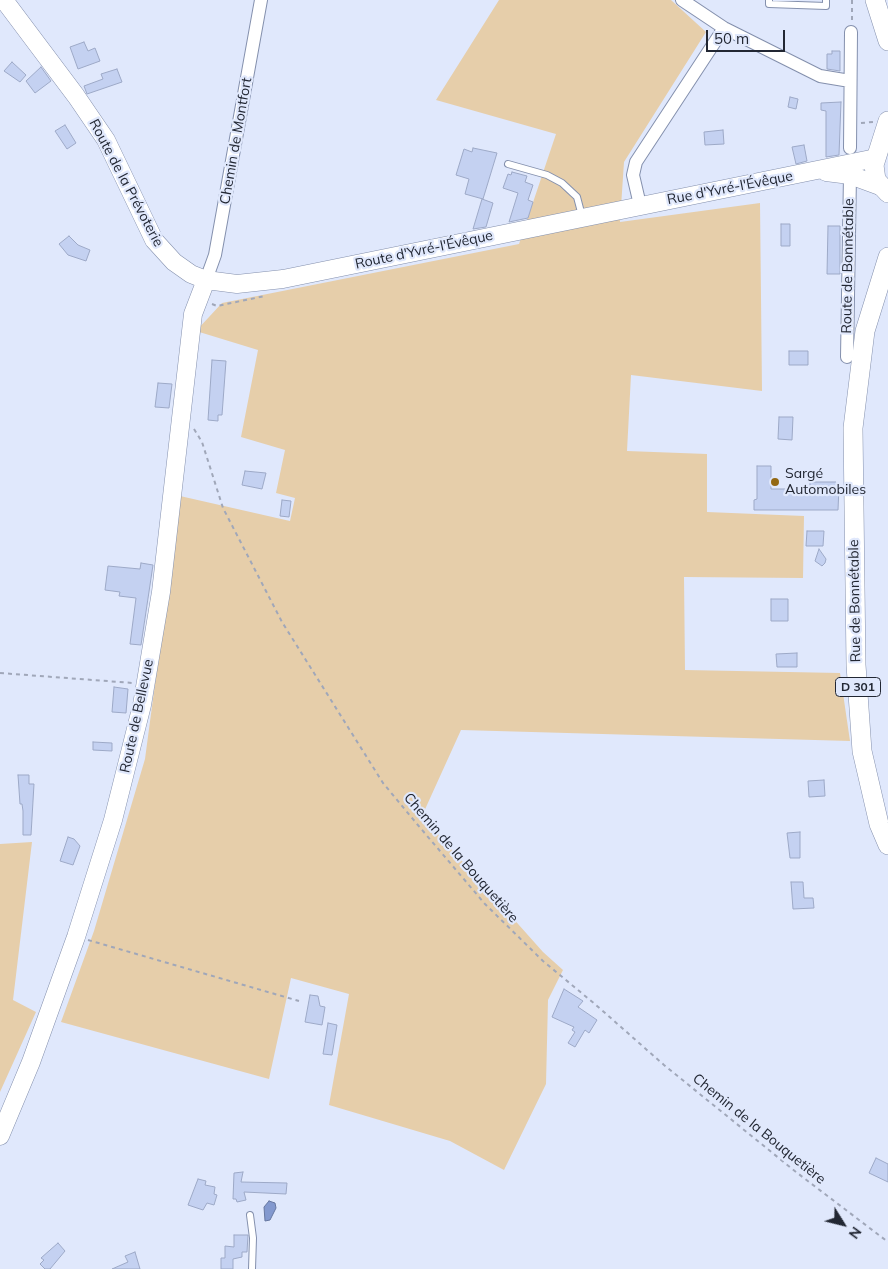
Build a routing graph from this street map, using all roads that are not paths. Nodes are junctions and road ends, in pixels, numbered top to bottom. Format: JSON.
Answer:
{"nodes":[{"id":1,"x":4,"y":0,"type":"edge"},
{"id":2,"x":262,"y":0,"type":"edge"},
{"id":3,"x":682,"y":0,"type":"edge"},
{"id":4,"x":826,"y":0,"type":"edge"},
{"id":5,"x":875,"y":0,"type":"edge"},
{"id":6,"x":882,"y":0,"type":"edge"},
{"id":7,"x":769,"y":2,"type":"edge"},
{"id":8,"x":888,"y":16,"type":"edge"},
{"id":9,"x":724,"y":28,"type":"junction"},
{"id":10,"x":851,"y":32,"type":"road end"},
{"id":11,"x":888,"y":41,"type":"edge"},
{"id":12,"x":850,"y":81,"type":"junction"},
{"id":13,"x":888,"y":121,"type":"edge"},
{"id":14,"x":850,"y":148,"type":"dead end"},
{"id":15,"x":881,"y":151,"type":"edge"},
{"id":16,"x":508,"y":164,"type":"dead end"},
{"id":17,"x":820,"y":171,"type":"junction"},
{"id":18,"x":850,"y":175,"type":"junction"},
{"id":19,"x":884,"y":190,"type":"edge"},
{"id":20,"x":640,"y":205,"type":"junction"},
{"id":21,"x":582,"y":217,"type":"junction"},
{"id":22,"x":888,"y":257,"type":"edge"},
{"id":23,"x":206,"y":280,"type":"junction"},
{"id":24,"x":888,"y":286,"type":"edge"},
{"id":25,"x":855,"y":356,"type":"junction"},
{"id":26,"x":888,"y":845,"type":"edge"},
{"id":27,"x":0,"y":1136,"type":"edge"},
{"id":28,"x":250,"y":1215,"type":"dead end"},
{"id":29,"x":252,"y":1269,"type":"edge"}],
"edges":[{"from":1,"to":23,"type":"street","name":"Route de la Prévoterie"},
{"from":2,"to":23,"type":"street","name":"Chemin de Montfort"},
{"from":3,"to":9,"type":"street"},
{"from":4,"to":7,"type":"lane"},
{"from":5,"to":11,"type":"main road"},
{"from":6,"to":8,"type":"main road"},
{"from":9,"to":12,"type":"street"},
{"from":9,"to":20,"type":"street"},
{"from":10,"to":12,"type":"street"},
{"from":12,"to":14,"type":"street"},
{"from":13,"to":15,"type":"main road"},
{"from":15,"to":17,"type":"street"},
{"from":15,"to":19,"type":"main road"},
{"from":16,"to":21,"type":"lane"},
{"from":17,"to":18,"type":"street"},
{"from":17,"to":20,"type":"street","name":"Rue d'Yvré-l'Évêque"},
{"from":18,"to":19,"type":"street"},
{"from":18,"to":25,"type":"street","name":"Route de Bonnétable"},
{"from":20,"to":21,"type":"street","name":"Route d'Yvré-l'Évêque"},
{"from":21,"to":23,"type":"street","name":"Route d'Yvré-l'Évêque"},
{"from":22,"to":25,"type":"main road","number":"D 301"},
{"from":23,"to":27,"type":"street","name":"Route de Bellevue"},
{"from":24,"to":25,"type":"main road","number":"D 301"},
{"from":25,"to":26,"type":"main road","name":"Rue de Bonnétable","number":"D 301"},
{"from":28,"to":29,"type":"lane"}]}
